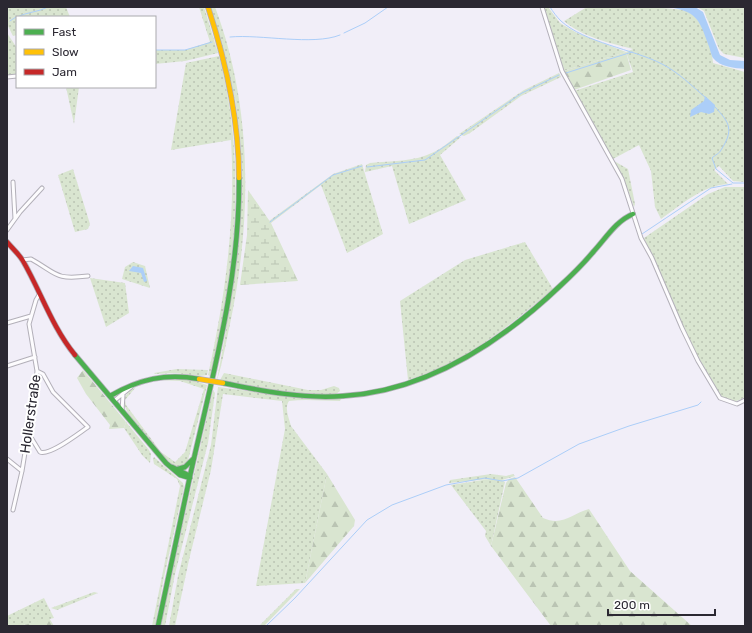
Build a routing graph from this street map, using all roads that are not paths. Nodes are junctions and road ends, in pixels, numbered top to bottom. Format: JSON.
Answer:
{"nodes":[{"id":1,"x":208,"y":7,"type":"edge"},
{"id":2,"x":542,"y":7,"type":"edge"},
{"id":3,"x":13,"y":182,"type":"dead end"},
{"id":4,"x":42,"y":188,"type":"dead end"},
{"id":5,"x":633,"y":214,"type":"junction"},
{"id":6,"x":15,"y":218,"type":"junction"},
{"id":7,"x":7,"y":230,"type":"edge"},
{"id":8,"x":7,"y":242,"type":"edge"},
{"id":9,"x":22,"y":260,"type":"junction"},
{"id":10,"x":88,"y":276,"type":"dead end"},
{"id":11,"x":39,"y":295,"type":"junction"},
{"id":12,"x":31,"y":316,"type":"junction"},
{"id":13,"x":7,"y":323,"type":"edge"},
{"id":14,"x":35,"y":357,"type":"junction"},
{"id":15,"x":7,"y":366,"type":"edge"},
{"id":16,"x":37,"y":371,"type":"junction"},
{"id":17,"x":135,"y":383,"type":"junction"},
{"id":18,"x":124,"y":393,"type":"junction"},
{"id":19,"x":112,"y":399,"type":"junction"},
{"id":20,"x":745,"y":400,"type":"edge"},
{"id":21,"x":122,"y":411,"type":"junction"},
{"id":22,"x":27,"y":436,"type":"junction"},
{"id":23,"x":194,"y":458,"type":"junction"},
{"id":24,"x":7,"y":459,"type":"edge"},
{"id":25,"x":166,"y":463,"type":"junction"},
{"id":26,"x":177,"y":469,"type":"junction"},
{"id":27,"x":22,"y":471,"type":"junction"},
{"id":28,"x":190,"y":477,"type":"junction"},
{"id":29,"x":13,"y":510,"type":"dead end"},
{"id":30,"x":158,"y":626,"type":"edge"}],
"edges":[{"from":1,"to":23,"type":"main road"},
{"from":2,"to":5,"type":"street"},
{"from":3,"to":6,"type":"street"},
{"from":4,"to":6,"type":"street"},
{"from":5,"to":17,"type":"main road","bridge":true},
{"from":5,"to":20,"type":"street"},
{"from":6,"to":7,"type":"street"},
{"from":8,"to":9,"type":"main road"},
{"from":9,"to":10,"type":"street"},
{"from":9,"to":11,"type":"main road"},
{"from":11,"to":12,"type":"street","name":"Hollerstraße"},
{"from":11,"to":19,"type":"main road"},
{"from":12,"to":13,"type":"street"},
{"from":12,"to":14,"type":"street","name":"Hollerstraße"},
{"from":14,"to":15,"type":"street"},
{"from":14,"to":16,"type":"street","name":"Hollerstraße"},
{"from":16,"to":22,"type":"street","name":"Hollerstraße"},
{"from":16,"to":22,"type":"street"},
{"from":17,"to":18,"type":"street"},
{"from":17,"to":19,"type":"main road"},
{"from":18,"to":19,"type":"street"},
{"from":18,"to":21,"type":"street"},
{"from":19,"to":21,"type":"main road"},
{"from":21,"to":25,"type":"main road"},
{"from":22,"to":27,"type":"street","name":"Hollerstraße"},
{"from":23,"to":26,"type":"main road"},
{"from":23,"to":28,"type":"main road"},
{"from":24,"to":27,"type":"street"},
{"from":25,"to":26,"type":"main road"},
{"from":25,"to":28,"type":"main road"},
{"from":26,"to":28,"type":"main road"},
{"from":27,"to":29,"type":"street","name":"Hollerstraße"},
{"from":28,"to":30,"type":"main road"}]}
